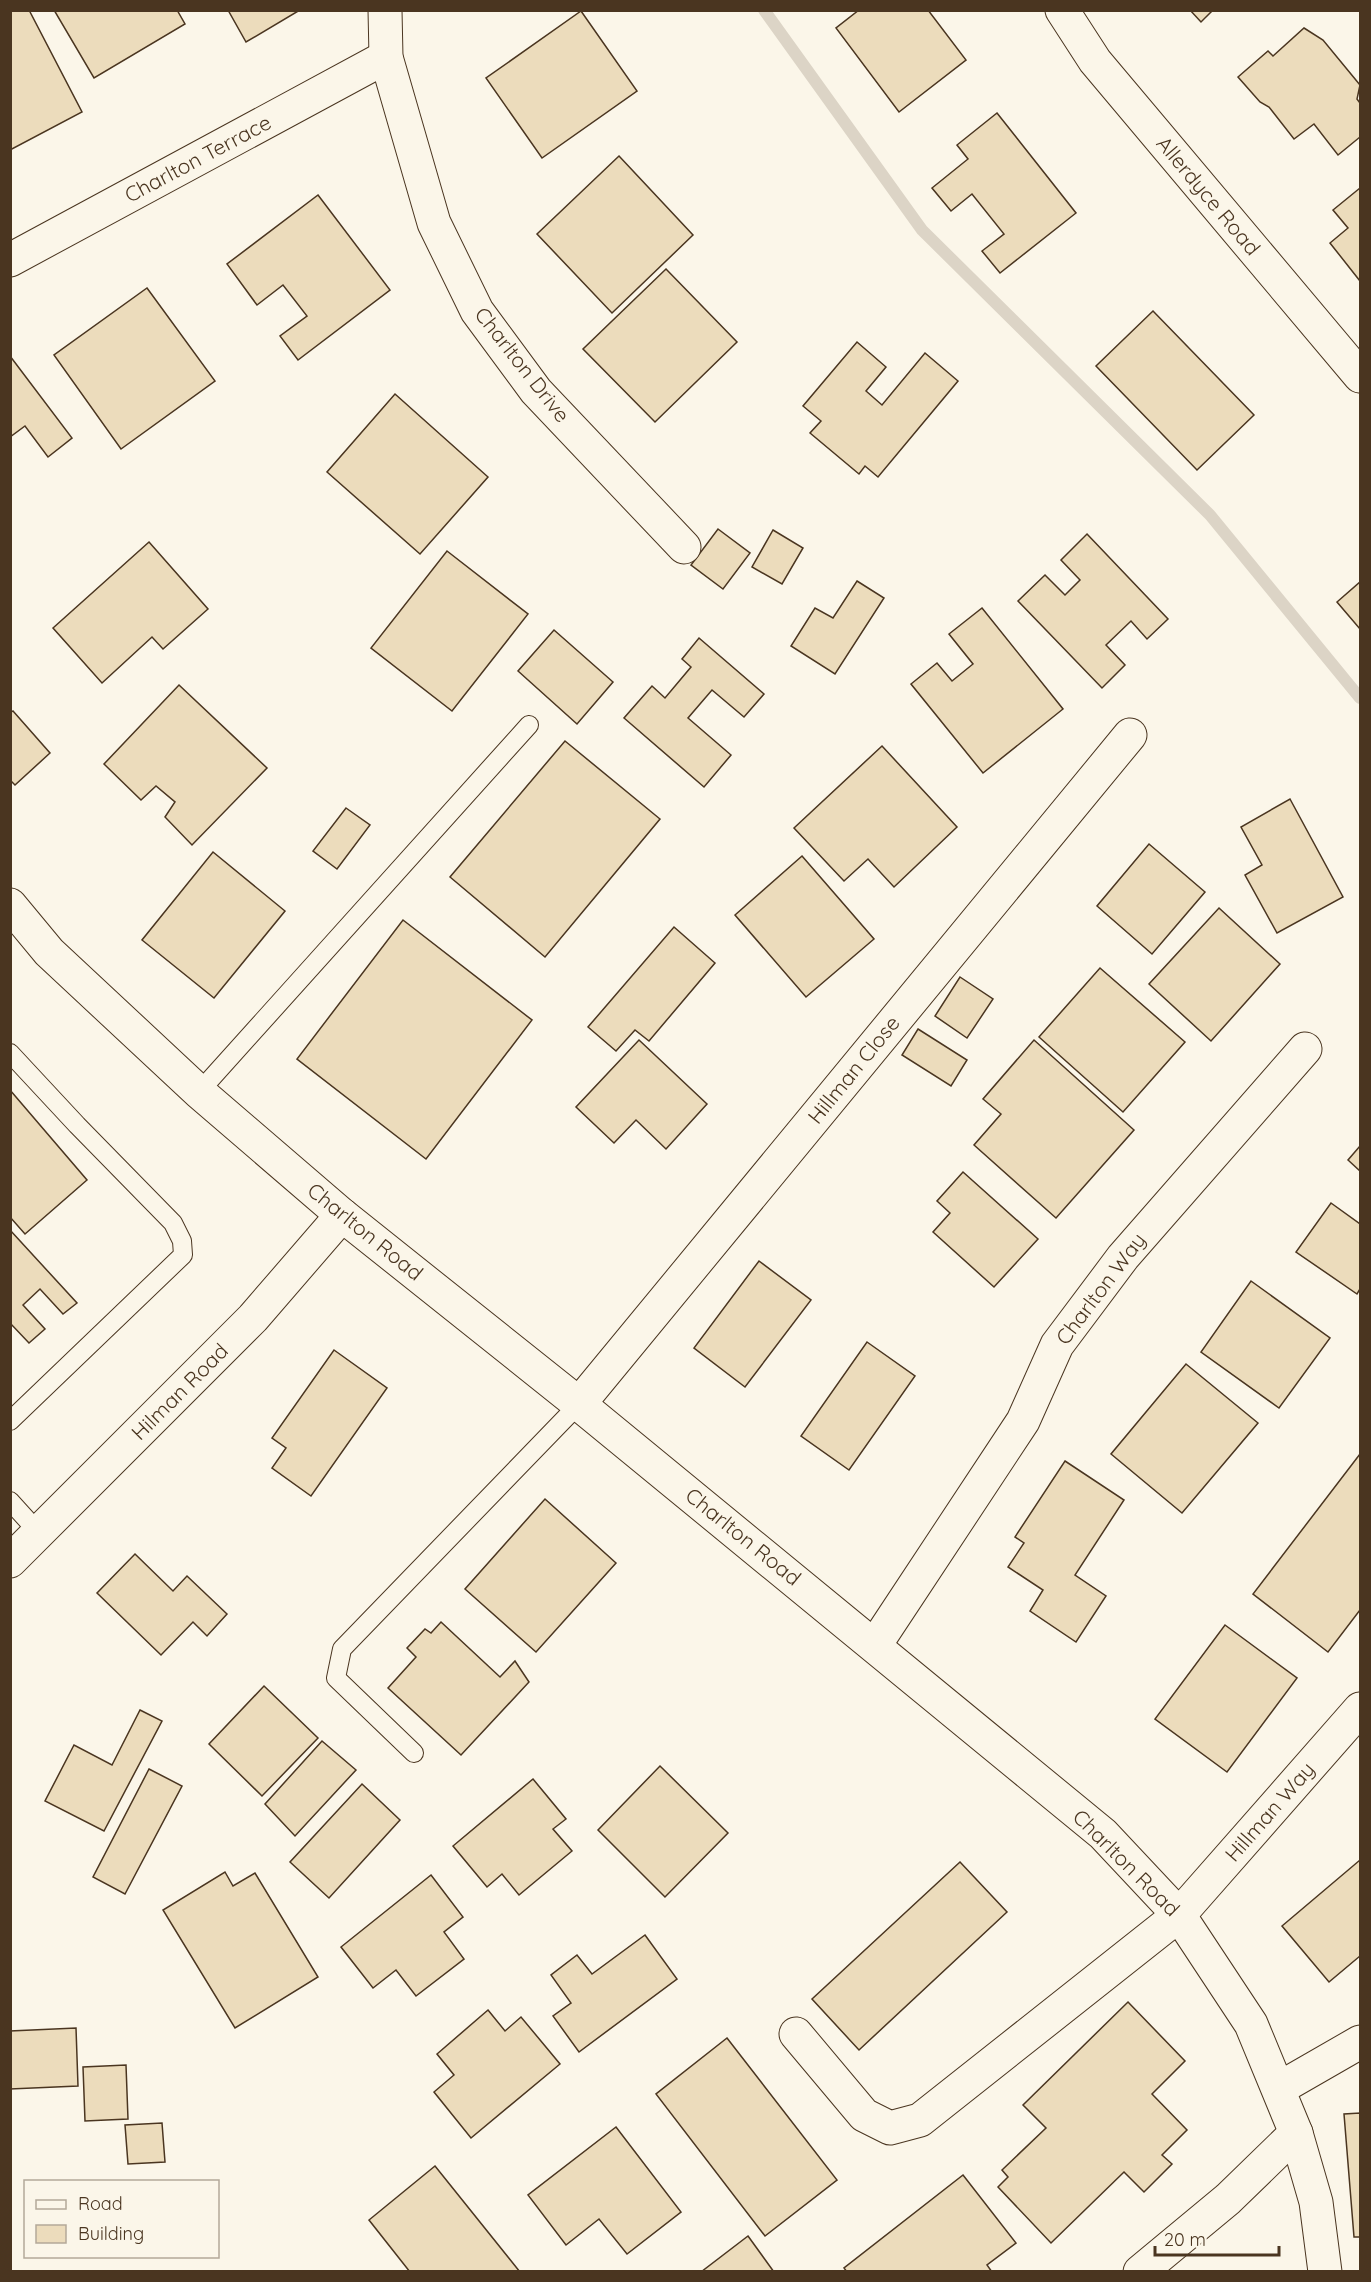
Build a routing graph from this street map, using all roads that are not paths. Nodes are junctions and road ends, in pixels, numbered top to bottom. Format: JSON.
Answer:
{"nodes":[{"id":1,"x":385,"y":10,"type":"edge"},
{"id":2,"x":1062,"y":10,"type":"edge"},
{"id":3,"x":387,"y":57,"type":"junction"},
{"id":4,"x":10,"y":260,"type":"edge"},
{"id":5,"x":1360,"y":376,"type":"edge"},
{"id":6,"x":684,"y":547,"type":"dead end"},
{"id":7,"x":529,"y":725,"type":"dead end"},
{"id":8,"x":1130,"y":735,"type":"dead end"},
{"id":9,"x":10,"y":905,"type":"edge"},
{"id":10,"x":1305,"y":1049,"type":"dead end"},
{"id":11,"x":10,"y":1053,"type":"edge"},
{"id":12,"x":199,"y":1092,"type":"junction"},
{"id":13,"x":342,"y":1215,"type":"junction"},
{"id":14,"x":579,"y":1404,"type":"junction"},
{"id":15,"x":10,"y":1421,"type":"edge"},
{"id":16,"x":10,"y":1501,"type":"edge"},
{"id":17,"x":39,"y":1533,"type":"junction"},
{"id":18,"x":10,"y":1561,"type":"edge"},
{"id":19,"x":875,"y":1645,"type":"junction"},
{"id":20,"x":1360,"y":1708,"type":"edge"},
{"id":21,"x":414,"y":1753,"type":"dead end"},
{"id":22,"x":1179,"y":1915,"type":"junction"},
{"id":23,"x":796,"y":2034,"type":"dead end"},
{"id":24,"x":1360,"y":2042,"type":"edge"},
{"id":25,"x":1280,"y":2088,"type":"junction"},
{"id":26,"x":1296,"y":2133,"type":"junction"},
{"id":27,"x":1140,"y":2271,"type":"edge"},
{"id":28,"x":1325,"y":2271,"type":"edge"}],
"edges":[{"from":1,"to":3,"type":"street","name":"Charlton Drive"},
{"from":2,"to":5,"type":"street","name":"Allerdyce Road"},
{"from":3,"to":4,"type":"street","name":"Charlton Terrace"},
{"from":3,"to":6,"type":"street","name":"Charlton Drive"},
{"from":7,"to":12,"type":"lane"},
{"from":8,"to":14,"type":"street","name":"Hillman Close"},
{"from":9,"to":12,"type":"street","name":"Charlton Road"},
{"from":10,"to":19,"type":"street","name":"Charlton Way"},
{"from":11,"to":15,"type":"lane"},
{"from":12,"to":13,"type":"street","name":"Charlton Road"},
{"from":13,"to":14,"type":"street","name":"Charlton Road"},
{"from":13,"to":17,"type":"street","name":"Hilman Road"},
{"from":14,"to":19,"type":"street","name":"Charlton Road"},
{"from":14,"to":21,"type":"lane"},
{"from":16,"to":17,"type":"lane"},
{"from":17,"to":18,"type":"street","name":"Hilman Road"},
{"from":19,"to":22,"type":"street","name":"Charlton Road"},
{"from":20,"to":22,"type":"street","name":"Hillman Way"},
{"from":22,"to":23,"type":"street","name":"Hillman Way"},
{"from":22,"to":25,"type":"street","name":"Charlton Road"},
{"from":24,"to":25,"type":"street"},
{"from":25,"to":26,"type":"street","name":"Charlton Road"},
{"from":26,"to":27,"type":"street"},
{"from":26,"to":28,"type":"street","name":"Charlton Road"}]}
